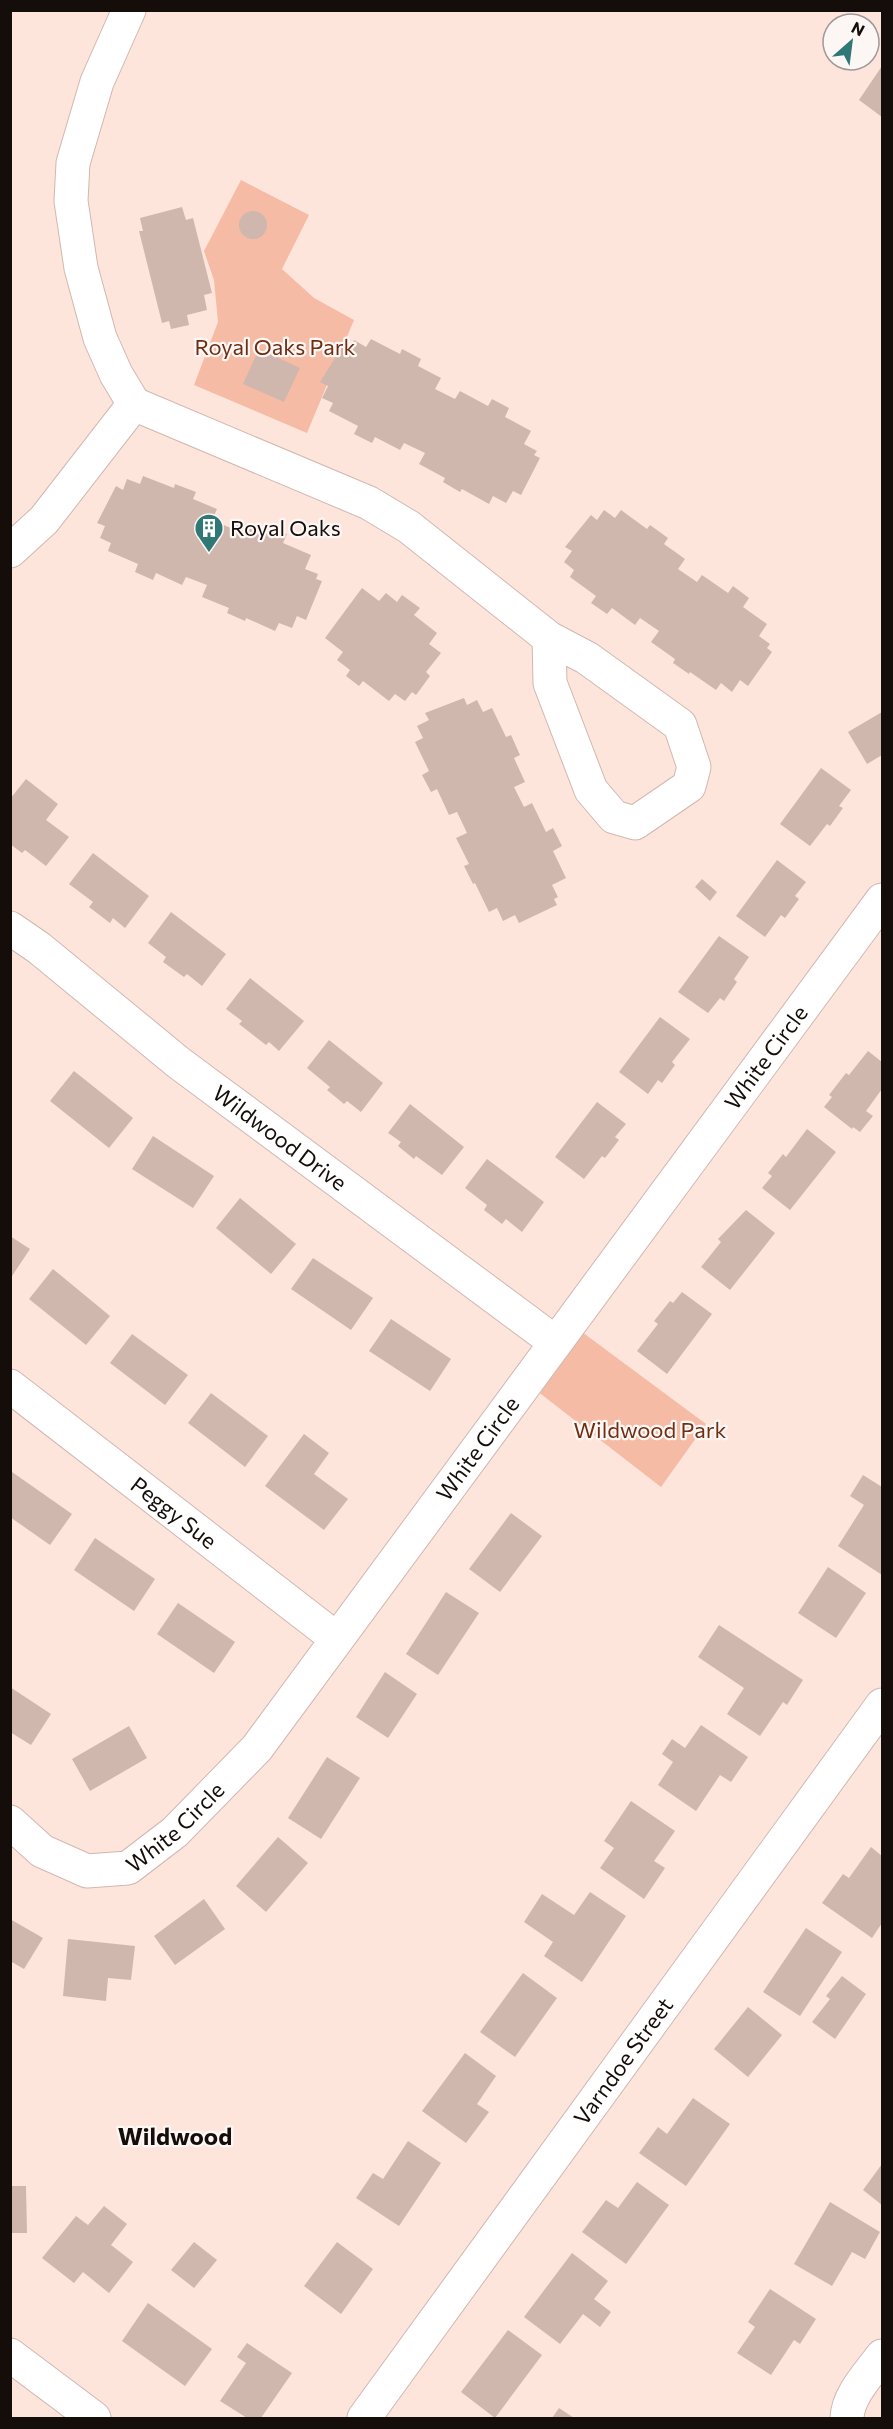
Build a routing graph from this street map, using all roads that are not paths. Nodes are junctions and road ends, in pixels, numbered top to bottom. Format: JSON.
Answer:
{"nodes":[{"id":1,"x":129,"y":10,"type":"edge"},
{"id":2,"x":134,"y":404,"type":"junction"},
{"id":3,"x":10,"y":551,"type":"edge"},
{"id":4,"x":549,"y":638,"type":"junction"},
{"id":5,"x":882,"y":900,"type":"edge"},
{"id":6,"x":10,"y":928,"type":"edge"},
{"id":7,"x":555,"y":1342,"type":"junction"},
{"id":8,"x":10,"y":1386,"type":"edge"},
{"id":9,"x":337,"y":1639,"type":"junction"},
{"id":10,"x":882,"y":1705,"type":"edge"},
{"id":11,"x":10,"y":1822,"type":"edge"},
{"id":12,"x":10,"y":2355,"type":"edge"},
{"id":13,"x":882,"y":2356,"type":"edge"},
{"id":14,"x":94,"y":2418,"type":"edge"},
{"id":15,"x":364,"y":2418,"type":"edge"},
{"id":16,"x":847,"y":2418,"type":"edge"}],
"edges":[{"from":1,"to":2,"type":"street"},
{"from":2,"to":3,"type":"street"},
{"from":2,"to":4,"type":"street"},
{"from":4,"to":4,"type":"street"},
{"from":5,"to":7,"type":"street","name":"White Circle"},
{"from":6,"to":7,"type":"street","name":"Wildwood Drive"},
{"from":7,"to":9,"type":"street","name":"White Circle"},
{"from":8,"to":9,"type":"street","name":"Peggy Sue"},
{"from":9,"to":11,"type":"street","name":"White Circle"},
{"from":10,"to":15,"type":"street","name":"Varndoe Street"},
{"from":12,"to":14,"type":"street"},
{"from":13,"to":16,"type":"street"}]}
